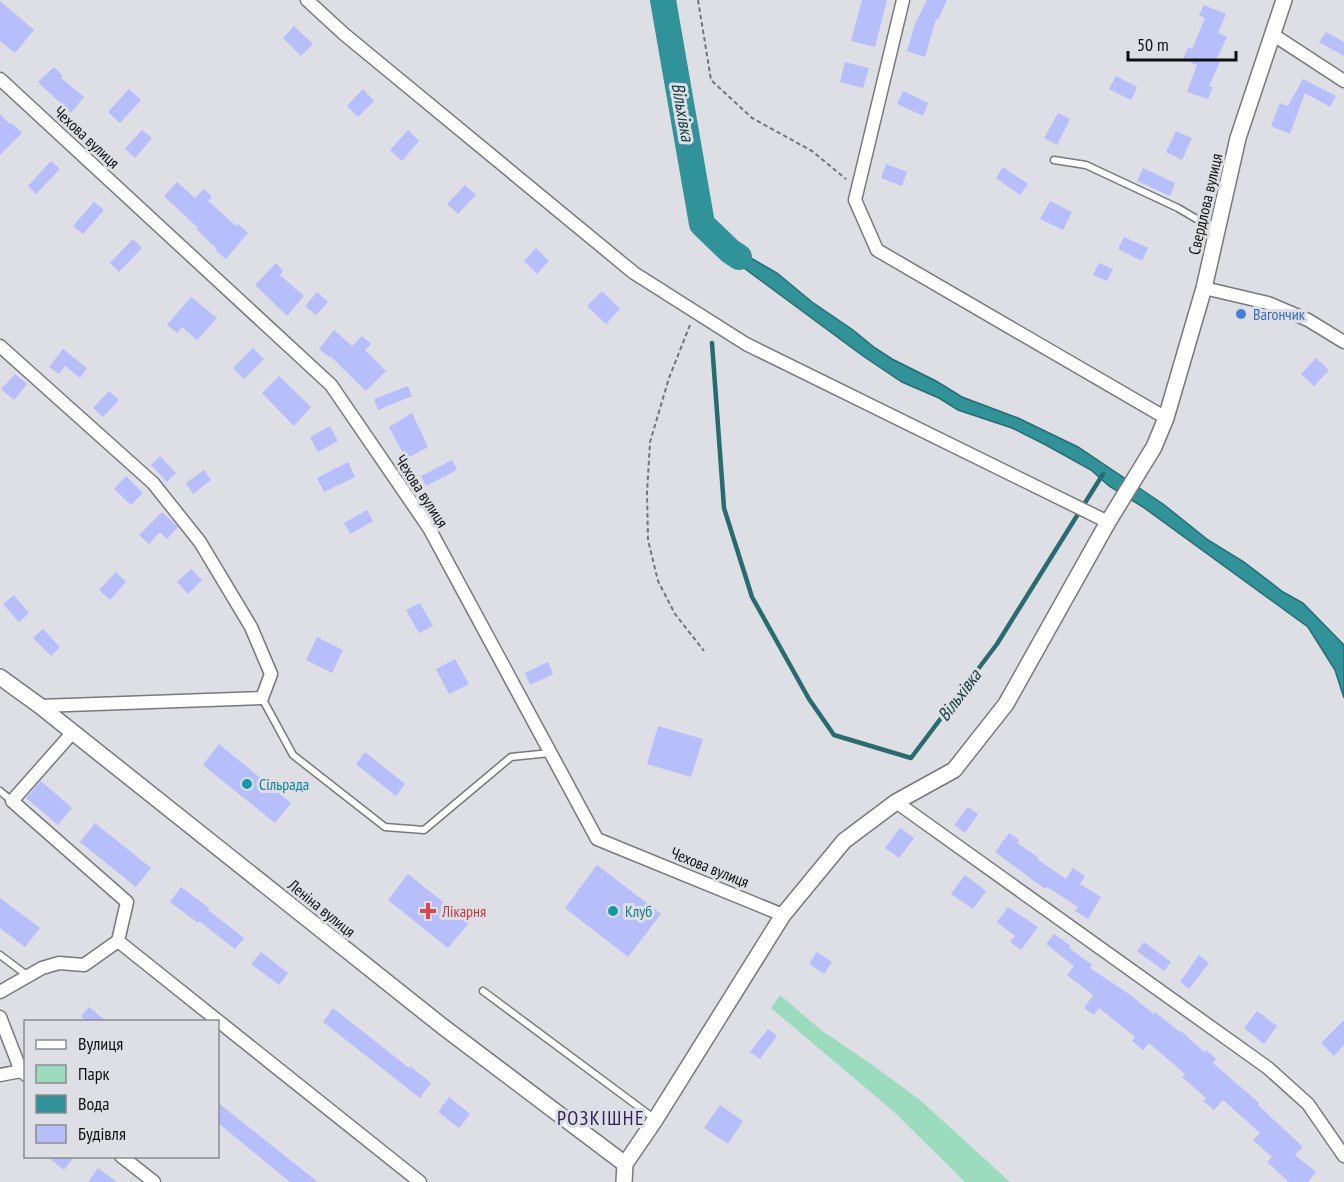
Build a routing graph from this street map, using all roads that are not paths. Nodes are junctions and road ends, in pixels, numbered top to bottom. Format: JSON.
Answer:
{"nodes":[{"id":1,"x":903,"y":0,"type":"edge"},
{"id":2,"x":1284,"y":0,"type":"edge"},
{"id":3,"x":309,"y":1,"type":"edge"},
{"id":4,"x":1272,"y":34,"type":"junction"},
{"id":5,"x":0,"y":79,"type":"edge"},
{"id":6,"x":1344,"y":81,"type":"edge"},
{"id":7,"x":1054,"y":160,"type":"dead end"},
{"id":8,"x":1217,"y":231,"type":"junction"},
{"id":9,"x":1204,"y":288,"type":"junction"},
{"id":10,"x":1344,"y":342,"type":"edge"},
{"id":11,"x":0,"y":346,"type":"edge"},
{"id":12,"x":1166,"y":418,"type":"junction"},
{"id":13,"x":1108,"y":522,"type":"junction"},
{"id":14,"x":0,"y":677,"type":"edge"},
{"id":15,"x":262,"y":699,"type":"junction"},
{"id":16,"x":40,"y":706,"type":"junction"},
{"id":17,"x":73,"y":732,"type":"junction"},
{"id":18,"x":550,"y":753,"type":"junction"},
{"id":19,"x":0,"y":791,"type":"edge"},
{"id":20,"x":12,"y":801,"type":"junction"},
{"id":21,"x":896,"y":802,"type":"junction"},
{"id":22,"x":783,"y":915,"type":"junction"},
{"id":23,"x":118,"y":941,"type":"junction"},
{"id":24,"x":0,"y":955,"type":"edge"},
{"id":25,"x":28,"y":976,"type":"junction"},
{"id":26,"x":483,"y":991,"type":"dead end"},
{"id":27,"x":0,"y":992,"type":"edge"},
{"id":28,"x":0,"y":1017,"type":"edge"},
{"id":29,"x":217,"y":1020,"type":"edge"},
{"id":30,"x":219,"y":1022,"type":"edge"},
{"id":31,"x":23,"y":1073,"type":"edge"},
{"id":32,"x":0,"y":1075,"type":"edge"},
{"id":33,"x":655,"y":1120,"type":"junction"},
{"id":34,"x":1344,"y":1156,"type":"edge"},
{"id":35,"x":124,"y":1158,"type":"edge"},
{"id":36,"x":625,"y":1164,"type":"junction"},
{"id":37,"x":154,"y":1182,"type":"edge"},
{"id":38,"x":420,"y":1182,"type":"edge"},
{"id":39,"x":624,"y":1182,"type":"edge"}],
"edges":[{"from":1,"to":12,"type":"street"},
{"from":2,"to":4,"type":"street","name":"Свердлова вулиця"},
{"from":3,"to":13,"type":"street"},
{"from":4,"to":6,"type":"street"},
{"from":4,"to":8,"type":"street","name":"Свердлова вулиця"},
{"from":5,"to":18,"type":"street","name":"Чехова вулиця"},
{"from":7,"to":8,"type":"lane"},
{"from":8,"to":9,"type":"street","name":"Свердлова вулиця"},
{"from":9,"to":10,"type":"street"},
{"from":9,"to":12,"type":"street","name":"Свердлова вулиця"},
{"from":11,"to":15,"type":"street"},
{"from":12,"to":13,"type":"street","name":"Свердлова вулиця"},
{"from":13,"to":21,"type":"street","name":"Свердлова вулиця"},
{"from":14,"to":16,"type":"street","name":"Леніна вулиця"},
{"from":15,"to":16,"type":"street"},
{"from":15,"to":18,"type":"lane"},
{"from":16,"to":17,"type":"street","name":"Леніна вулиця"},
{"from":17,"to":20,"type":"street"},
{"from":17,"to":36,"type":"street","name":"Леніна вулиця"},
{"from":18,"to":22,"type":"street","name":"Чехова вулиця"},
{"from":19,"to":20,"type":"lane"},
{"from":20,"to":23,"type":"street"},
{"from":21,"to":22,"type":"street","name":"Свердлова вулиця"},
{"from":21,"to":34,"type":"street"},
{"from":22,"to":33,"type":"street","name":"Свердлова вулиця"},
{"from":23,"to":25,"type":"street"},
{"from":23,"to":29,"type":"street"},
{"from":24,"to":25,"type":"lane"},
{"from":25,"to":27,"type":"street"},
{"from":26,"to":33,"type":"lane"},
{"from":28,"to":31,"type":"street"},
{"from":30,"to":38,"type":"street"},
{"from":31,"to":32,"type":"street"},
{"from":33,"to":36,"type":"street","name":"Свердлова вулиця"},
{"from":35,"to":37,"type":"street"},
{"from":36,"to":39,"type":"street"}]}
